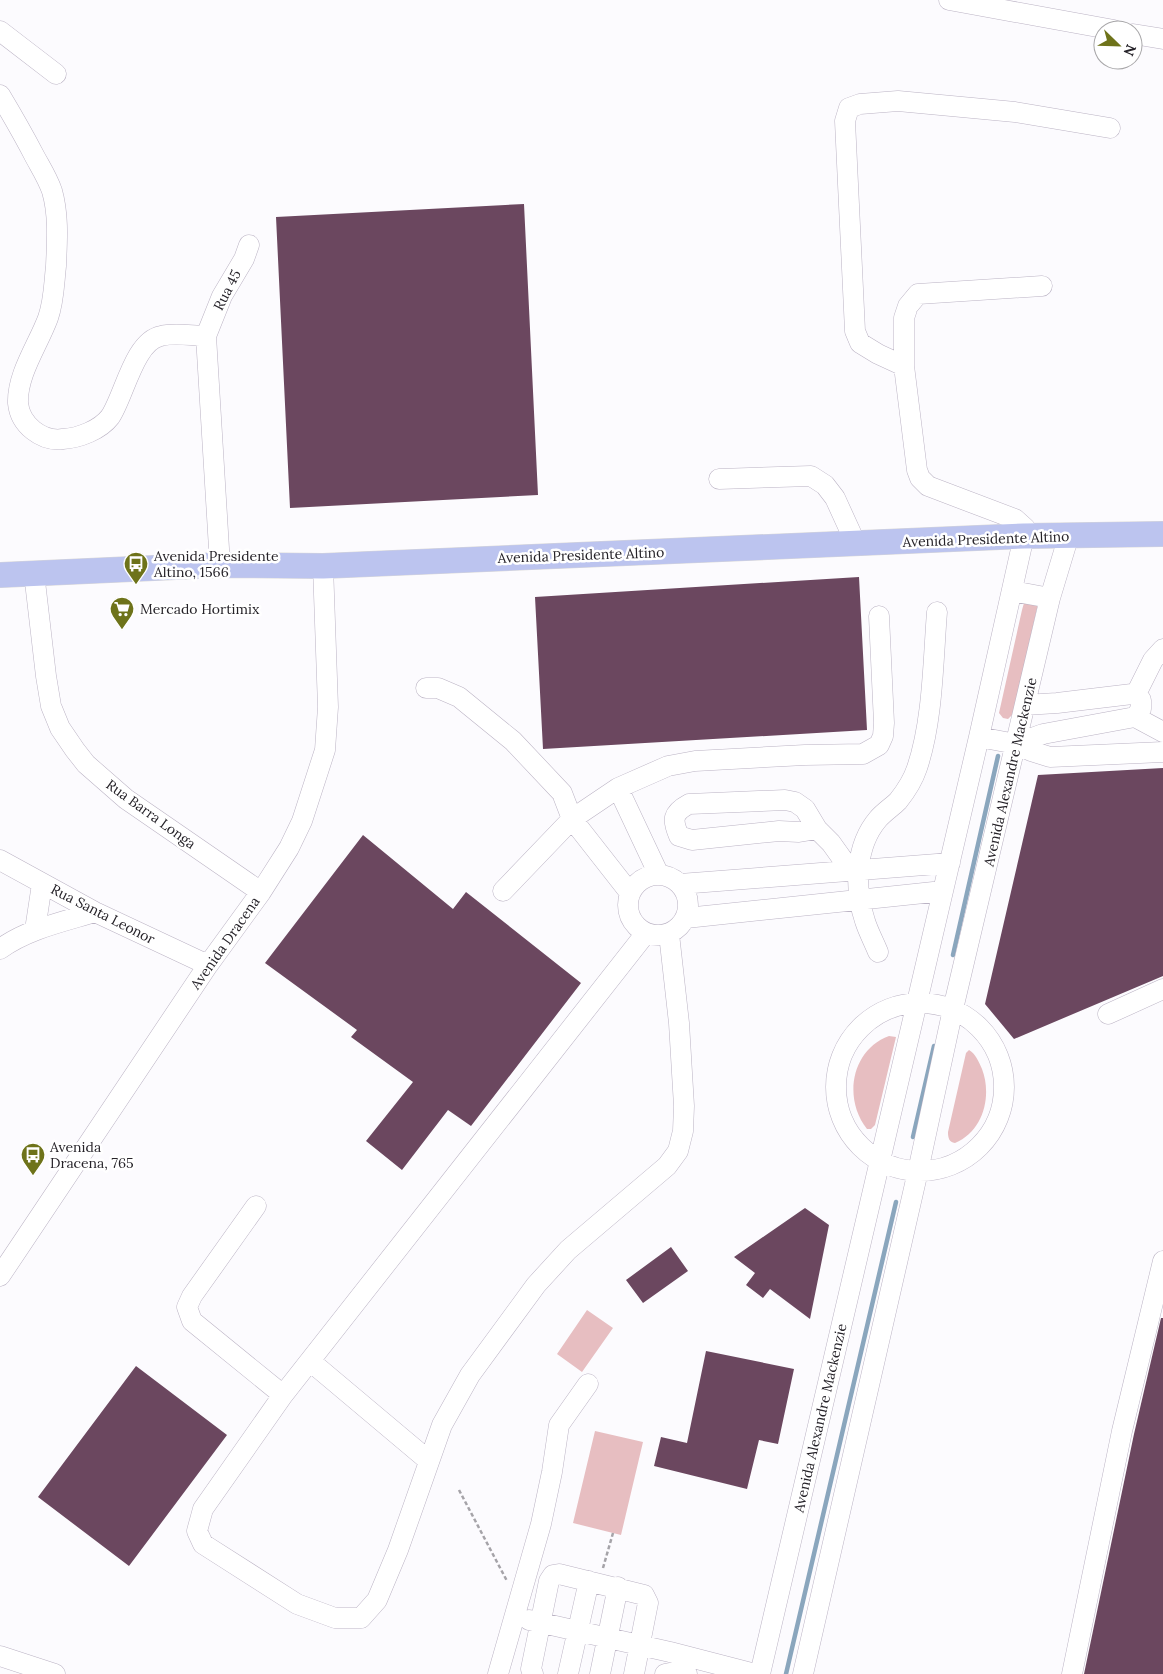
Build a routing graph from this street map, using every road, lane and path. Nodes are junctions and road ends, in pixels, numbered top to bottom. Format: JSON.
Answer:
{"nodes":[{"id":1,"x":950,"y":0,"type":"edge"},
{"id":2,"x":1093,"y":26,"type":"edge"},
{"id":3,"x":0,"y":31,"type":"edge"},
{"id":4,"x":1143,"y":36,"type":"edge"},
{"id":5,"x":1163,"y":39,"type":"edge"},
{"id":6,"x":56,"y":74,"type":"dead end"},
{"id":7,"x":0,"y":95,"type":"edge"},
{"id":8,"x":1110,"y":128,"type":"dead end"},
{"id":9,"x":249,"y":245,"type":"dead end"},
{"id":10,"x":1042,"y":286,"type":"dead end"},
{"id":11,"x":206,"y":336,"type":"junction"},
{"id":12,"x":904,"y":366,"type":"junction"},
{"id":13,"x":719,"y":479,"type":"dead end"},
{"id":14,"x":1163,"y":534,"type":"edge"},
{"id":15,"x":1069,"y":535,"type":"junction"},
{"id":16,"x":1024,"y":536,"type":"junction"},
{"id":17,"x":856,"y":544,"type":"junction"},
{"id":18,"x":220,"y":565,"type":"junction"},
{"id":19,"x":323,"y":566,"type":"junction"},
{"id":20,"x":34,"y":573,"type":"junction"},
{"id":21,"x":0,"y":575,"type":"edge"},
{"id":22,"x":1012,"y":591,"type":"junction"},
{"id":23,"x":1050,"y":598,"type":"junction"},
{"id":24,"x":937,"y":612,"type":"dead end"},
{"id":25,"x":879,"y":616,"type":"dead end"},
{"id":26,"x":1163,"y":649,"type":"edge"},
{"id":27,"x":426,"y":688,"type":"dead end"},
{"id":28,"x":1136,"y":694,"type":"junction"},
{"id":29,"x":1025,"y":705,"type":"junction"},
{"id":30,"x":1135,"y":717,"type":"junction"},
{"id":31,"x":1163,"y":732,"type":"edge"},
{"id":32,"x":979,"y":737,"type":"junction"},
{"id":33,"x":1016,"y":744,"type":"junction"},
{"id":34,"x":1163,"y":752,"type":"edge"},
{"id":35,"x":618,"y":788,"type":"junction"},
{"id":36,"x":572,"y":819,"type":"junction"},
{"id":37,"x":816,"y":829,"type":"junction"},
{"id":38,"x":0,"y":860,"type":"edge"},
{"id":39,"x":950,"y":863,"type":"junction"},
{"id":40,"x":855,"y":870,"type":"junction"},
{"id":41,"x":659,"y":875,"type":"junction"},
{"id":42,"x":42,"y":884,"type":"junction"},
{"id":43,"x":680,"y":884,"type":"junction"},
{"id":44,"x":503,"y":891,"type":"dead end"},
{"id":45,"x":943,"y":891,"type":"junction"},
{"id":46,"x":261,"y":892,"type":"junction"},
{"id":47,"x":630,"y":893,"type":"junction"},
{"id":48,"x":860,"y":900,"type":"junction"},
{"id":49,"x":95,"y":912,"type":"junction"},
{"id":50,"x":686,"y":918,"type":"junction"},
{"id":51,"x":35,"y":930,"type":"junction"},
{"id":52,"x":646,"y":933,"type":"junction"},
{"id":53,"x":669,"y":934,"type":"junction"},
{"id":54,"x":0,"y":949,"type":"edge"},
{"id":55,"x":878,"y":952,"type":"dead end"},
{"id":56,"x":208,"y":965,"type":"junction"},
{"id":57,"x":1163,"y":989,"type":"edge"},
{"id":58,"x":917,"y":1002,"type":"junction"},
{"id":59,"x":953,"y":1009,"type":"junction"},
{"id":60,"x":1108,"y":1014,"type":"dead end"},
{"id":61,"x":880,"y":1161,"type":"junction"},
{"id":62,"x":918,"y":1171,"type":"junction"},
{"id":63,"x":256,"y":1206,"type":"dead end"},
{"id":64,"x":1163,"y":1261,"type":"edge"},
{"id":65,"x":1,"y":1274,"type":"edge"},
{"id":66,"x":310,"y":1361,"type":"junction"},
{"id":67,"x":588,"y":1384,"type":"dead end"},
{"id":68,"x":283,"y":1395,"type":"junction"},
{"id":69,"x":429,"y":1460,"type":"junction"},
{"id":70,"x":458,"y":1490,"type":"dead end"},
{"id":71,"x":613,"y":1533,"type":"dead end"},
{"id":72,"x":596,"y":1575,"type":"junction"},
{"id":73,"x":510,"y":1586,"type":"dead end"},
{"id":74,"x":618,"y":1587,"type":"junction"},
{"id":75,"x":514,"y":1618,"type":"junction"},
{"id":76,"x":540,"y":1623,"type":"junction"},
{"id":77,"x":577,"y":1631,"type":"junction"},
{"id":78,"x":608,"y":1638,"type":"junction"},
{"id":79,"x":639,"y":1645,"type":"junction"},
{"id":80,"x":0,"y":1656,"type":"edge"},
{"id":81,"x":719,"y":1670,"type":"edge"},
{"id":82,"x":56,"y":1674,"type":"edge"},
{"id":83,"x":498,"y":1674,"type":"edge"},
{"id":84,"x":533,"y":1674,"type":"edge"},
{"id":85,"x":568,"y":1674,"type":"edge"},
{"id":86,"x":600,"y":1674,"type":"edge"},
{"id":87,"x":634,"y":1674,"type":"edge"},
{"id":88,"x":665,"y":1674,"type":"edge"},
{"id":89,"x":687,"y":1674,"type":"edge"},
{"id":90,"x":755,"y":1674,"type":"edge"},
{"id":91,"x":760,"y":1674,"type":"edge"},
{"id":92,"x":803,"y":1674,"type":"edge"},
{"id":93,"x":1072,"y":1674,"type":"edge"}],
"edges":[{"from":1,"to":2,"type":"street"},
{"from":3,"to":6,"type":"street"},
{"from":4,"to":5,"type":"street"},
{"from":7,"to":11,"type":"street"},
{"from":8,"to":12,"type":"street"},
{"from":9,"to":11,"type":"street","name":"Rua 45"},
{"from":10,"to":12,"type":"street"},
{"from":11,"to":18,"type":"street"},
{"from":12,"to":16,"type":"street"},
{"from":13,"to":17,"type":"street"},
{"from":14,"to":15,"type":"main road","name":"Avenida Presidente Altino"},
{"from":15,"to":16,"type":"main road","name":"Avenida Presidente Altino"},
{"from":15,"to":23,"type":"street","name":"Avenida Alexandre Mackenzie"},
{"from":16,"to":17,"type":"main road","name":"Avenida Presidente Altino"},
{"from":16,"to":22,"type":"street","name":"Avenida Alexandre Mackenzie"},
{"from":17,"to":19,"type":"main road","name":"Avenida Presidente Altino"},
{"from":18,"to":19,"type":"main road","name":"Avenida Presidente Altino"},
{"from":18,"to":20,"type":"main road","name":"Avenida Presidente Altino"},
{"from":19,"to":46,"type":"street","name":"Avenida Dracena"},
{"from":20,"to":21,"type":"main road","name":"Avenida Presidente Altino"},
{"from":20,"to":46,"type":"street","name":"Rua Barra Longa"},
{"from":22,"to":23,"type":"street"},
{"from":22,"to":32,"type":"street","name":"Avenida Alexandre Mackenzie"},
{"from":23,"to":29,"type":"street","name":"Avenida Alexandre Mackenzie"},
{"from":24,"to":40,"type":"street"},
{"from":25,"to":35,"type":"street"},
{"from":26,"to":28,"type":"street"},
{"from":27,"to":36,"type":"street"},
{"from":28,"to":29,"type":"street"},
{"from":28,"to":30,"type":"street"},
{"from":29,"to":33,"type":"street","name":"Avenida Alexandre Mackenzie"},
{"from":30,"to":31,"type":"street"},
{"from":30,"to":33,"type":"street"},
{"from":32,"to":33,"type":"street"},
{"from":32,"to":39,"type":"street","name":"Avenida Alexandre Mackenzie"},
{"from":33,"to":34,"type":"street"},
{"from":33,"to":59,"type":"street","name":"Avenida Alexandre Mackenzie"},
{"from":35,"to":36,"type":"street"},
{"from":35,"to":41,"type":"street"},
{"from":36,"to":44,"type":"street"},
{"from":36,"to":47,"type":"street"},
{"from":37,"to":37,"type":"street"},
{"from":37,"to":40,"type":"street"},
{"from":38,"to":42,"type":"street","name":"Rua Santa Leonor"},
{"from":39,"to":40,"type":"street"},
{"from":39,"to":45,"type":"street","name":"Avenida Alexandre Mackenzie"},
{"from":40,"to":43,"type":"street"},
{"from":40,"to":48,"type":"street"},
{"from":41,"to":43,"type":"street"},
{"from":41,"to":47,"type":"street"},
{"from":42,"to":49,"type":"street","name":"Rua Santa Leonor"},
{"from":42,"to":51,"type":"street"},
{"from":43,"to":50,"type":"street"},
{"from":45,"to":48,"type":"street"},
{"from":45,"to":58,"type":"street","name":"Avenida Alexandre Mackenzie"},
{"from":46,"to":56,"type":"street","name":"Avenida Dracena"},
{"from":47,"to":52,"type":"street"},
{"from":48,"to":50,"type":"street"},
{"from":48,"to":55,"type":"street"},
{"from":49,"to":51,"type":"street"},
{"from":49,"to":56,"type":"street","name":"Rua Santa Leonor"},
{"from":50,"to":53,"type":"street"},
{"from":51,"to":54,"type":"street"},
{"from":52,"to":53,"type":"street"},
{"from":52,"to":66,"type":"street"},
{"from":53,"to":69,"type":"street"},
{"from":56,"to":65,"type":"street","name":"Avenida Dracena"},
{"from":57,"to":60,"type":"street"},
{"from":58,"to":59,"type":"street"},
{"from":58,"to":61,"type":"street","name":"Avenida Alexandre Mackenzie"},
{"from":58,"to":61,"type":"street"},
{"from":59,"to":62,"type":"street","name":"Avenida Alexandre Mackenzie"},
{"from":59,"to":62,"type":"street"},
{"from":61,"to":62,"type":"street"},
{"from":61,"to":91,"type":"street","name":"Avenida Alexandre Mackenzie"},
{"from":62,"to":92,"type":"street","name":"Avenida Alexandre Mackenzie"},
{"from":63,"to":68,"type":"street"},
{"from":64,"to":93,"type":"street"},
{"from":66,"to":68,"type":"street"},
{"from":66,"to":69,"type":"street"},
{"from":67,"to":75,"type":"street"},
{"from":68,"to":69,"type":"street"},
{"from":70,"to":73,"type":"path"},
{"from":71,"to":72,"type":"path"},
{"from":72,"to":74,"type":"street"},
{"from":72,"to":76,"type":"street"},
{"from":72,"to":77,"type":"street"},
{"from":74,"to":78,"type":"street"},
{"from":74,"to":79,"type":"street"},
{"from":75,"to":76,"type":"street"},
{"from":75,"to":83,"type":"street"},
{"from":76,"to":77,"type":"street"},
{"from":76,"to":84,"type":"street"},
{"from":77,"to":78,"type":"street"},
{"from":77,"to":85,"type":"street"},
{"from":78,"to":79,"type":"street"},
{"from":78,"to":86,"type":"street"},
{"from":79,"to":81,"type":"street"},
{"from":79,"to":87,"type":"street"},
{"from":80,"to":82,"type":"street"},
{"from":81,"to":90,"type":"street"},
{"from":88,"to":89,"type":"street"}]}
